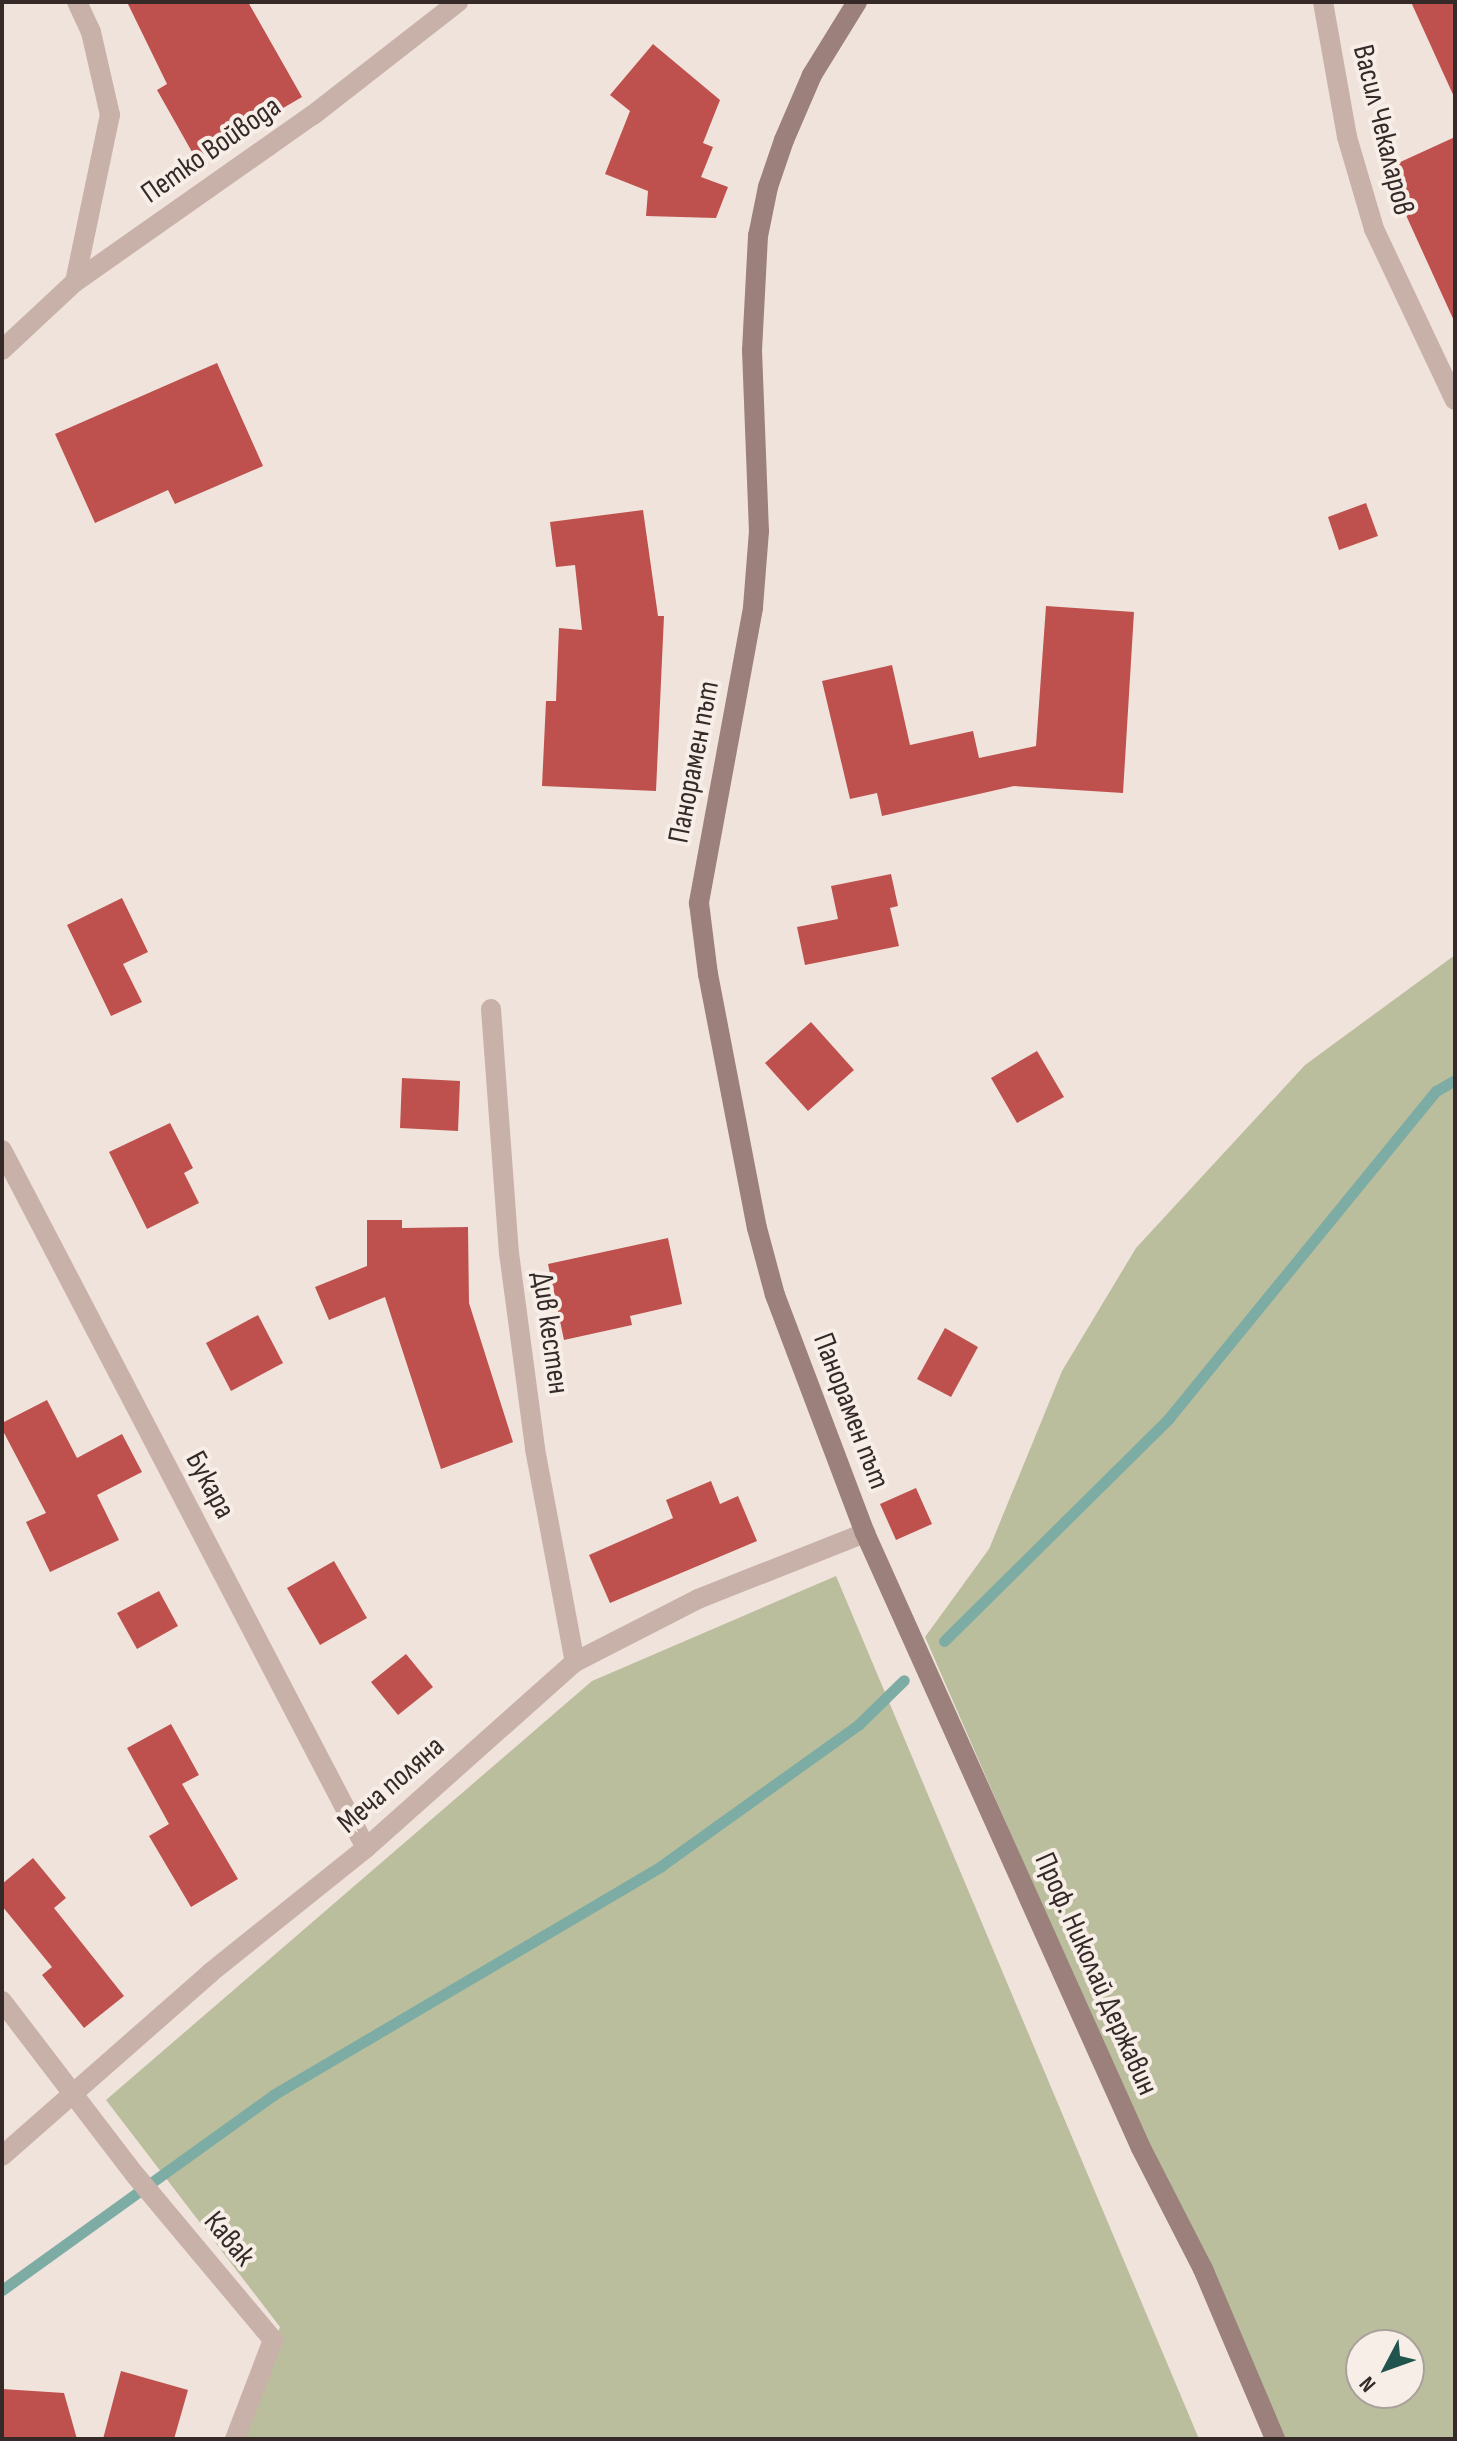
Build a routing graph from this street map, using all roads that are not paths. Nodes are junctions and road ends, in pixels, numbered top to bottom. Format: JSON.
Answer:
{"nodes":[{"id":1,"x":77,"y":2,"type":"edge"},
{"id":2,"x":458,"y":2,"type":"edge"},
{"id":3,"x":857,"y":2,"type":"edge"},
{"id":4,"x":1323,"y":2,"type":"edge"},
{"id":5,"x":75,"y":282,"type":"junction"},
{"id":6,"x":2,"y":350,"type":"edge"},
{"id":7,"x":1455,"y":400,"type":"edge"},
{"id":8,"x":491,"y":1009,"type":"dead end"},
{"id":9,"x":2,"y":1150,"type":"edge"},
{"id":10,"x":865,"y":1533,"type":"junction"},
{"id":11,"x":575,"y":1662,"type":"junction"},
{"id":12,"x":366,"y":1848,"type":"junction"},
{"id":13,"x":2,"y":2001,"type":"edge"},
{"id":14,"x":73,"y":2095,"type":"junction"},
{"id":15,"x":2,"y":2156,"type":"edge"},
{"id":16,"x":235,"y":2439,"type":"edge"},
{"id":17,"x":1275,"y":2439,"type":"edge"}],
"edges":[{"from":1,"to":5,"type":"street"},
{"from":2,"to":5,"type":"street","name":"Петко Войвода"},
{"from":3,"to":10,"type":"main road","name":"Панорамен път"},
{"from":4,"to":7,"type":"street","name":"Васил Чекаларов"},
{"from":5,"to":6,"type":"street","name":"Петко Войвода"},
{"from":8,"to":11,"type":"street","name":"Див кестен"},
{"from":9,"to":12,"type":"street","name":"Букара"},
{"from":10,"to":11,"type":"street","name":"Меча поляна"},
{"from":10,"to":17,"type":"main road","name":"Проф. Николай Державин"},
{"from":11,"to":12,"type":"street","name":"Меча поляна"},
{"from":12,"to":14,"type":"street","name":"Меча поляна"},
{"from":13,"to":14,"type":"street","name":"Кавак"},
{"from":14,"to":15,"type":"street","name":"Меча поляна"},
{"from":14,"to":16,"type":"street","name":"Кавак"}]}
